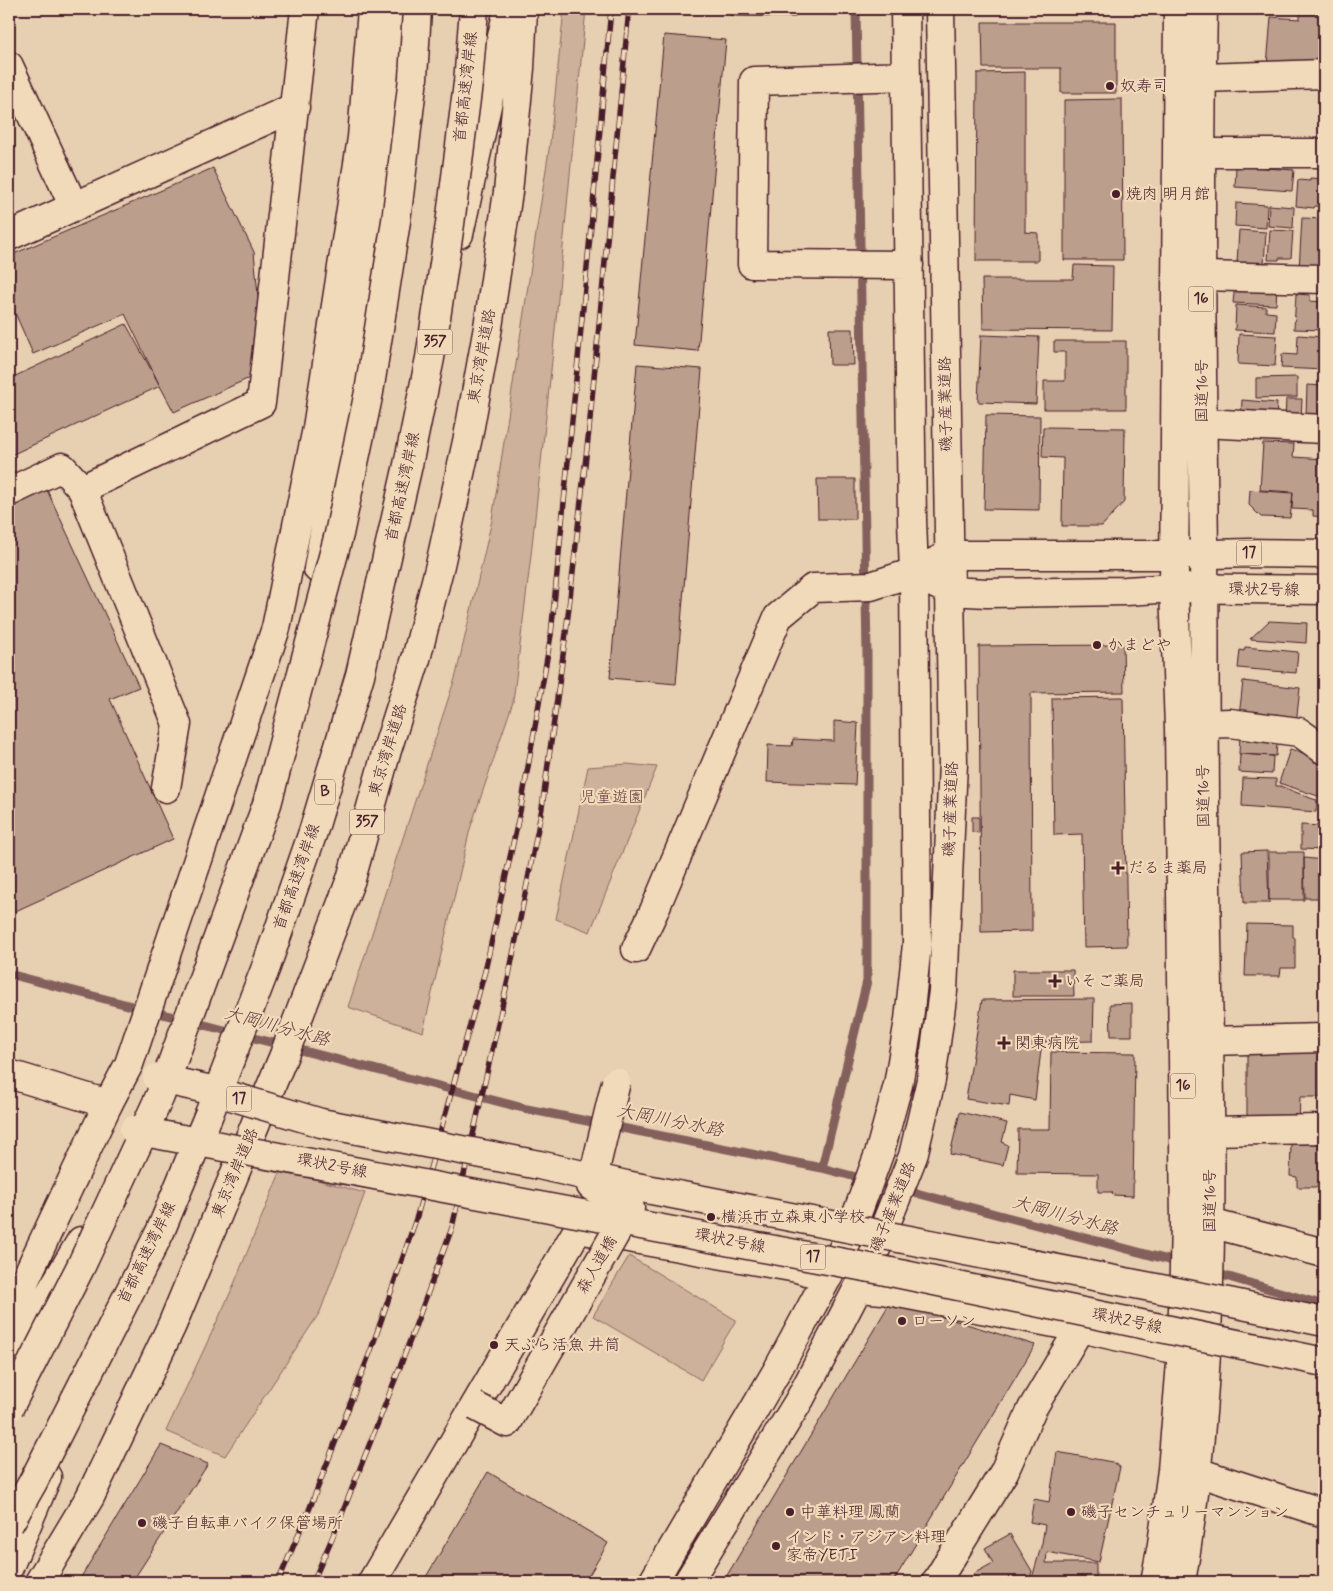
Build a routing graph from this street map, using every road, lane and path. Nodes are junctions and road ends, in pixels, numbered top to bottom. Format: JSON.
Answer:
{"nodes":[{"id":1,"x":305,"y":9,"type":"edge"},
{"id":2,"x":372,"y":9,"type":"edge"},
{"id":3,"x":394,"y":9,"type":"edge"},
{"id":4,"x":417,"y":9,"type":"edge"},
{"id":5,"x":474,"y":9,"type":"edge"},
{"id":6,"x":508,"y":9,"type":"edge"},
{"id":7,"x":523,"y":9,"type":"edge"},
{"id":8,"x":905,"y":9,"type":"edge"},
{"id":9,"x":940,"y":9,"type":"edge"},
{"id":10,"x":1178,"y":9,"type":"edge"},
{"id":11,"x":1203,"y":9,"type":"edge"},
{"id":12,"x":9,"y":66,"type":"edge"},
{"id":13,"x":1324,"y":74,"type":"edge"},
{"id":14,"x":906,"y":76,"type":"junction"},
{"id":15,"x":1202,"y":78,"type":"junction"},
{"id":16,"x":295,"y":107,"type":"junction"},
{"id":17,"x":1202,"y":153,"type":"junction"},
{"id":18,"x":1324,"y":153,"type":"edge"},
{"id":19,"x":74,"y":207,"type":"junction"},
{"id":20,"x":9,"y":236,"type":"edge"},
{"id":21,"x":909,"y":265,"type":"junction"},
{"id":22,"x":1201,"y":276,"type":"junction"},
{"id":23,"x":1324,"y":279,"type":"edge"},
{"id":24,"x":1202,"y":423,"type":"junction"},
{"id":25,"x":1324,"y":429,"type":"edge"},
{"id":26,"x":82,"y":489,"type":"junction"},
{"id":27,"x":9,"y":492,"type":"edge"},
{"id":28,"x":1324,"y":554,"type":"edge"},
{"id":29,"x":949,"y":555,"type":"junction"},
{"id":30,"x":1174,"y":556,"type":"junction"},
{"id":31,"x":1204,"y":556,"type":"junction"},
{"id":32,"x":914,"y":572,"type":"junction"},
{"id":33,"x":1174,"y":588,"type":"junction"},
{"id":34,"x":1204,"y":588,"type":"junction"},
{"id":35,"x":1324,"y":590,"type":"edge"},
{"id":36,"x":949,"y":592,"type":"junction"},
{"id":37,"x":1203,"y":724,"type":"junction"},
{"id":38,"x":1324,"y":750,"type":"edge"},
{"id":39,"x":166,"y":788,"type":"dead end"},
{"id":40,"x":636,"y":950,"type":"dead end"},
{"id":41,"x":1324,"y":1038,"type":"edge"},
{"id":42,"x":1208,"y":1042,"type":"junction"},
{"id":43,"x":9,"y":1074,"type":"edge"},
{"id":44,"x":157,"y":1078,"type":"junction"},
{"id":45,"x":616,"y":1082,"type":"dead end"},
{"id":46,"x":211,"y":1090,"type":"junction"},
{"id":47,"x":108,"y":1104,"type":"junction"},
{"id":48,"x":1324,"y":1129,"type":"edge"},
{"id":49,"x":134,"y":1130,"type":"junction"},
{"id":50,"x":1210,"y":1131,"type":"junction"},
{"id":51,"x":190,"y":1140,"type":"junction"},
{"id":52,"x":96,"y":1216,"type":"junction"},
{"id":53,"x":1210,"y":1223,"type":"junction"},
{"id":54,"x":152,"y":1232,"type":"junction"},
{"id":55,"x":1324,"y":1253,"type":"edge"},
{"id":56,"x":828,"y":1277,"type":"junction"},
{"id":57,"x":858,"y":1288,"type":"junction"},
{"id":58,"x":9,"y":1314,"type":"edge"},
{"id":59,"x":1324,"y":1322,"type":"edge"},
{"id":60,"x":1080,"y":1328,"type":"junction"},
{"id":61,"x":1194,"y":1353,"type":"junction"},
{"id":62,"x":9,"y":1362,"type":"edge"},
{"id":63,"x":1324,"y":1362,"type":"edge"},
{"id":64,"x":9,"y":1394,"type":"edge"},
{"id":65,"x":475,"y":1406,"type":"junction"},
{"id":66,"x":9,"y":1408,"type":"edge"},
{"id":67,"x":1197,"y":1472,"type":"junction"},
{"id":68,"x":9,"y":1509,"type":"edge"},
{"id":69,"x":1324,"y":1513,"type":"edge"},
{"id":70,"x":9,"y":1524,"type":"edge"},
{"id":71,"x":679,"y":1538,"type":"junction"},
{"id":72,"x":705,"y":1554,"type":"junction"},
{"id":73,"x":9,"y":1567,"type":"edge"},
{"id":74,"x":39,"y":1582,"type":"edge"},
{"id":75,"x":372,"y":1582,"type":"edge"},
{"id":76,"x":653,"y":1582,"type":"edge"},
{"id":77,"x":688,"y":1582,"type":"edge"},
{"id":78,"x":936,"y":1582,"type":"edge"},
{"id":79,"x":1155,"y":1582,"type":"edge"},
{"id":80,"x":1181,"y":1582,"type":"edge"}],
"edges":[{"from":1,"to":16,"type":"main road"},
{"from":2,"to":47,"type":"main road"},
{"from":3,"to":44,"type":"main road"},
{"from":4,"to":66,"type":"main road","bridge":true},
{"from":5,"to":70,"type":"main road","name":"首都高速湾岸線","number":"B","bridge":true},
{"from":6,"to":46,"type":"main road","number":"357"},
{"from":7,"to":74,"type":"main road","name":"東京湾岸道路","number":"357"},
{"from":8,"to":14,"type":"main road","name":"磯子産業道路"},
{"from":9,"to":29,"type":"main road","name":"磯子産業道路"},
{"from":10,"to":30,"type":"main road","name":"国道16号","number":"16"},
{"from":11,"to":15,"type":"main road","name":"国道16号","number":"16"},
{"from":12,"to":19,"type":"main road"},
{"from":13,"to":15,"type":"main road"},
{"from":14,"to":21,"type":"main road","name":"磯子産業道路"},
{"from":14,"to":21,"type":"main road"},
{"from":15,"to":17,"type":"main road","name":"国道16号","number":"16"},
{"from":16,"to":19,"type":"main road"},
{"from":16,"to":26,"type":"main road"},
{"from":17,"to":18,"type":"main road"},
{"from":17,"to":22,"type":"main road","name":"国道16号","number":"16"},
{"from":19,"to":20,"type":"main road"},
{"from":21,"to":32,"type":"main road","name":"磯子産業道路"},
{"from":22,"to":23,"type":"main road"},
{"from":22,"to":24,"type":"main road","name":"国道16号","number":"16"},
{"from":24,"to":25,"type":"main road"},
{"from":24,"to":31,"type":"main road","name":"国道16号","number":"16"},
{"from":26,"to":27,"type":"main road"},
{"from":26,"to":39,"type":"main road"},
{"from":28,"to":31,"type":"main road","number":"17"},
{"from":29,"to":30,"type":"main road"},
{"from":29,"to":32,"type":"main road"},
{"from":29,"to":36,"type":"main road","name":"磯子産業道路"},
{"from":30,"to":31,"type":"main road","number":"17"},
{"from":30,"to":33,"type":"main road","number":"16"},
{"from":31,"to":34,"type":"main road","name":"国道16号","number":"16"},
{"from":32,"to":36,"type":"main road"},
{"from":32,"to":40,"type":"main road"},
{"from":32,"to":56,"type":"main road","name":"磯子産業道路"},
{"from":33,"to":34,"type":"main road","number":"17"},
{"from":33,"to":36,"type":"main road"},
{"from":33,"to":61,"type":"main road","name":"国道16号","number":"16"},
{"from":34,"to":35,"type":"main road","name":"環状2号線","number":"17"},
{"from":34,"to":37,"type":"main road","name":"国道16号","number":"16"},
{"from":36,"to":57,"type":"main road","name":"磯子産業道路"},
{"from":37,"to":38,"type":"main road"},
{"from":37,"to":42,"type":"main road","name":"国道16号","number":"16"},
{"from":41,"to":42,"type":"main road"},
{"from":42,"to":50,"type":"main road","name":"国道16号","number":"16"},
{"from":43,"to":47,"type":"main road"},
{"from":44,"to":46,"type":"main road","number":"17","bridge":true},
{"from":44,"to":49,"type":"main road"},
{"from":45,"to":65,"type":"main road","name":"森人道橋","bridge":true},
{"from":46,"to":51,"type":"main road","number":"357"},
{"from":46,"to":59,"type":"main road","number":"17","bridge":true},
{"from":47,"to":58,"type":"main road"},
{"from":48,"to":50,"type":"main road"},
{"from":49,"to":51,"type":"main road","name":"環状2号線","number":"17","bridge":true},
{"from":49,"to":52,"type":"main road"},
{"from":50,"to":53,"type":"main road","name":"国道16号","number":"16"},
{"from":51,"to":54,"type":"main road","number":"357"},
{"from":51,"to":63,"type":"main road","name":"環状2号線","number":"17","bridge":true},
{"from":52,"to":62,"type":"main road"},
{"from":52,"to":64,"type":"main road"},
{"from":53,"to":55,"type":"main road"},
{"from":53,"to":61,"type":"main road","name":"国道16号","number":"16"},
{"from":54,"to":68,"type":"main road","number":"357"},
{"from":54,"to":73,"type":"main road","bridge":true},
{"from":56,"to":65,"type":"main road"},
{"from":56,"to":71,"type":"main road","name":"磯子産業道路"},
{"from":57,"to":60,"type":"main road"},
{"from":57,"to":72,"type":"main road","name":"磯子産業道路"},
{"from":60,"to":61,"type":"main road"},
{"from":60,"to":78,"type":"main road"},
{"from":61,"to":67,"type":"main road","name":"国道16号","number":"16"},
{"from":61,"to":79,"type":"main road","name":"国道16号","number":"16"},
{"from":65,"to":75,"type":"main road"},
{"from":67,"to":69,"type":"main road"},
{"from":67,"to":80,"type":"main road","name":"国道16号","number":"16"},
{"from":71,"to":72,"type":"main road"},
{"from":71,"to":76,"type":"main road","name":"磯子産業道路"},
{"from":72,"to":77,"type":"main road","name":"磯子産業道路"}]}
